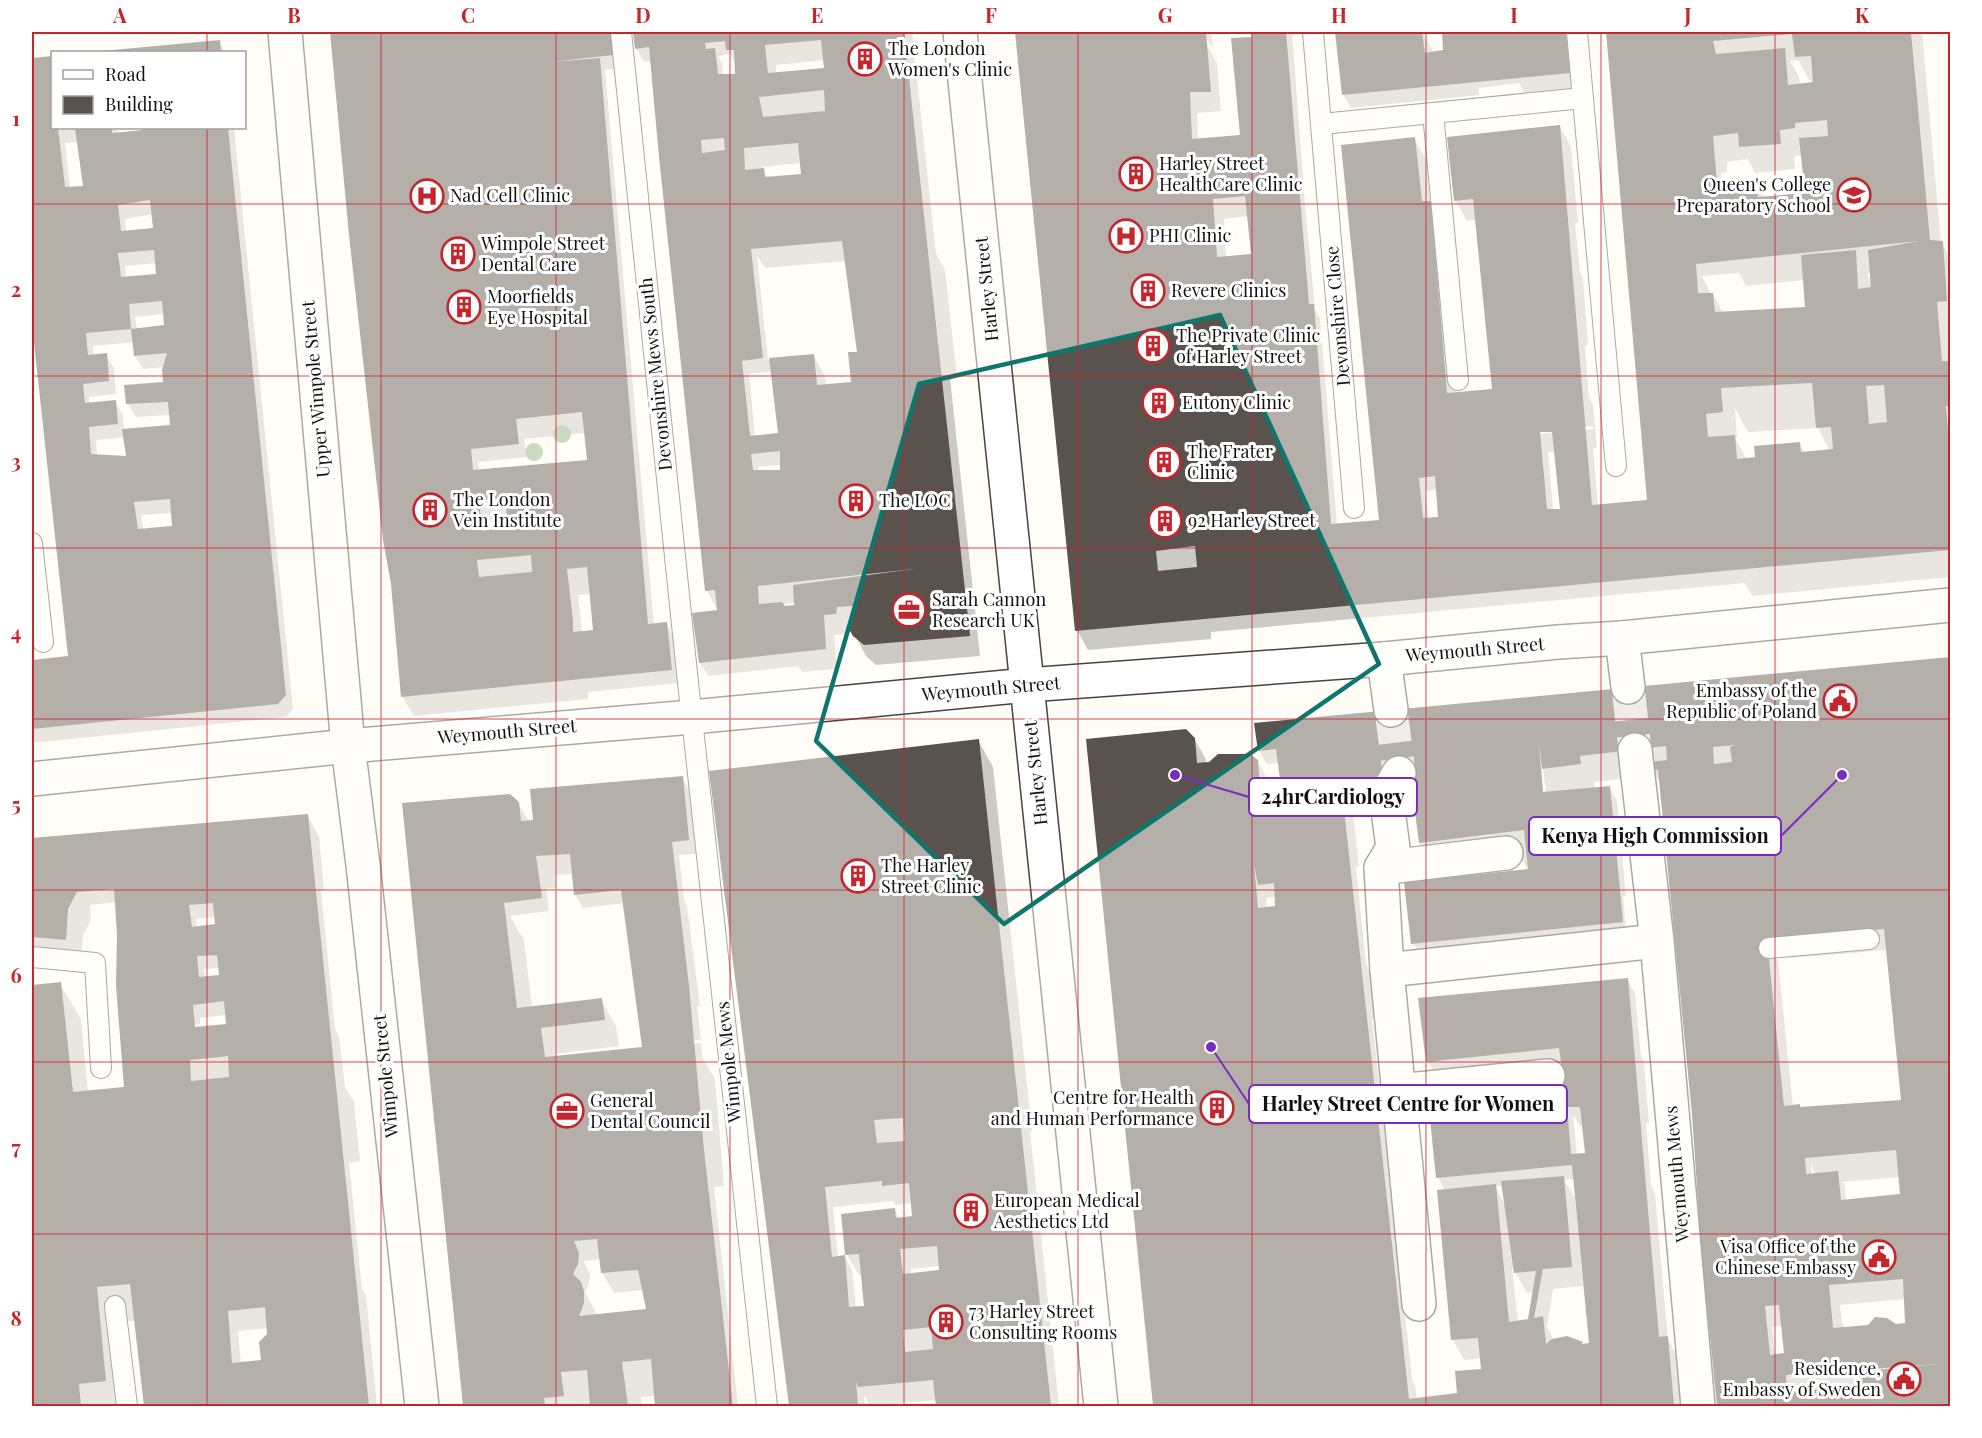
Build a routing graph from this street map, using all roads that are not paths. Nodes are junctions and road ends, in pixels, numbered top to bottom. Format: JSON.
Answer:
{"nodes":[{"id":1,"x":285,"y":32,"type":"edge"},
{"id":2,"x":621,"y":32,"type":"edge"},
{"id":3,"x":960,"y":32,"type":"edge"},
{"id":4,"x":1313,"y":32,"type":"edge"},
{"id":5,"x":1577,"y":32,"type":"edge"},
{"id":6,"x":1583,"y":98,"type":"junction"},
{"id":7,"x":1433,"y":113,"type":"junction"},
{"id":8,"x":1322,"y":124,"type":"junction"},
{"id":9,"x":1458,"y":380,"type":"dead end"},
{"id":10,"x":1616,"y":466,"type":"dead end"},
{"id":11,"x":1354,"y":508,"type":"dead end"},
{"id":12,"x":32,"y":551,"type":"edge"},
{"id":13,"x":1950,"y":605,"type":"edge"},
{"id":14,"x":1622,"y":639,"type":"junction"},
{"id":15,"x":43,"y":642,"type":"dead end"},
{"id":16,"x":1384,"y":658,"type":"junction"},
{"id":17,"x":1027,"y":685,"type":"junction"},
{"id":18,"x":1628,"y":687,"type":"tunnel mouth"},
{"id":19,"x":1391,"y":710,"type":"tunnel mouth"},
{"id":20,"x":692,"y":717,"type":"junction"},
{"id":21,"x":348,"y":746,"type":"junction"},
{"id":22,"x":1635,"y":750,"type":"tunnel mouth"},
{"id":23,"x":1399,"y":773,"type":"tunnel mouth"},
{"id":24,"x":32,"y":779,"type":"edge"},
{"id":25,"x":1506,"y":853,"type":"dead end"},
{"id":26,"x":1381,"y":868,"type":"junction"},
{"id":27,"x":1869,"y":939,"type":"dead end"},
{"id":28,"x":1769,"y":948,"type":"dead end"},
{"id":29,"x":1664,"y":953,"type":"junction"},
{"id":30,"x":32,"y":957,"type":"edge"},
{"id":31,"x":1387,"y":970,"type":"junction"},
{"id":32,"x":101,"y":1068,"type":"dead end"},
{"id":33,"x":1548,"y":1076,"type":"dead end"},
{"id":34,"x":1398,"y":1091,"type":"junction"},
{"id":35,"x":1419,"y":1304,"type":"dead end"},
{"id":36,"x":115,"y":1306,"type":"dead end"},
{"id":37,"x":127,"y":1407,"type":"edge"},
{"id":38,"x":422,"y":1407,"type":"edge"},
{"id":39,"x":767,"y":1407,"type":"edge"},
{"id":40,"x":1101,"y":1407,"type":"edge"},
{"id":41,"x":1698,"y":1407,"type":"edge"}],
"edges":[{"from":1,"to":21,"type":"street","name":"Upper Wimpole Street"},
{"from":2,"to":20,"type":"lane","name":"Devonshire Mews South"},
{"from":3,"to":17,"type":"street","name":"Harley Street"},
{"from":4,"to":8,"type":"lane","name":"Devonshire Close"},
{"from":5,"to":6,"type":"lane"},
{"from":6,"to":7,"type":"lane"},
{"from":6,"to":10,"type":"lane"},
{"from":7,"to":8,"type":"lane"},
{"from":7,"to":9,"type":"lane"},
{"from":8,"to":11,"type":"lane","name":"Devonshire Close"},
{"from":12,"to":15,"type":"lane"},
{"from":13,"to":14,"type":"street","name":"Weymouth Street"},
{"from":14,"to":16,"type":"street","name":"Weymouth Street"},
{"from":14,"to":18,"type":"street"},
{"from":16,"to":17,"type":"street","name":"Weymouth Street"},
{"from":16,"to":19,"type":"street"},
{"from":17,"to":20,"type":"street","name":"Weymouth Street"},
{"from":17,"to":40,"type":"street","name":"Harley Street"},
{"from":20,"to":21,"type":"street","name":"Weymouth Street"},
{"from":20,"to":39,"type":"lane","name":"Wimpole Mews"},
{"from":21,"to":24,"type":"street","name":"Weymouth Street"},
{"from":21,"to":38,"type":"street","name":"Wimpole Street"},
{"from":22,"to":29,"type":"street","name":"Weymouth Mews"},
{"from":23,"to":26,"type":"street"},
{"from":25,"to":26,"type":"street"},
{"from":26,"to":31,"type":"street"},
{"from":27,"to":28,"type":"lane"},
{"from":29,"to":31,"type":"street"},
{"from":29,"to":41,"type":"street","name":"Weymouth Mews"},
{"from":30,"to":32,"type":"lane"},
{"from":31,"to":34,"type":"street"},
{"from":33,"to":34,"type":"street"},
{"from":34,"to":35,"type":"street"},
{"from":36,"to":37,"type":"lane"}]}
